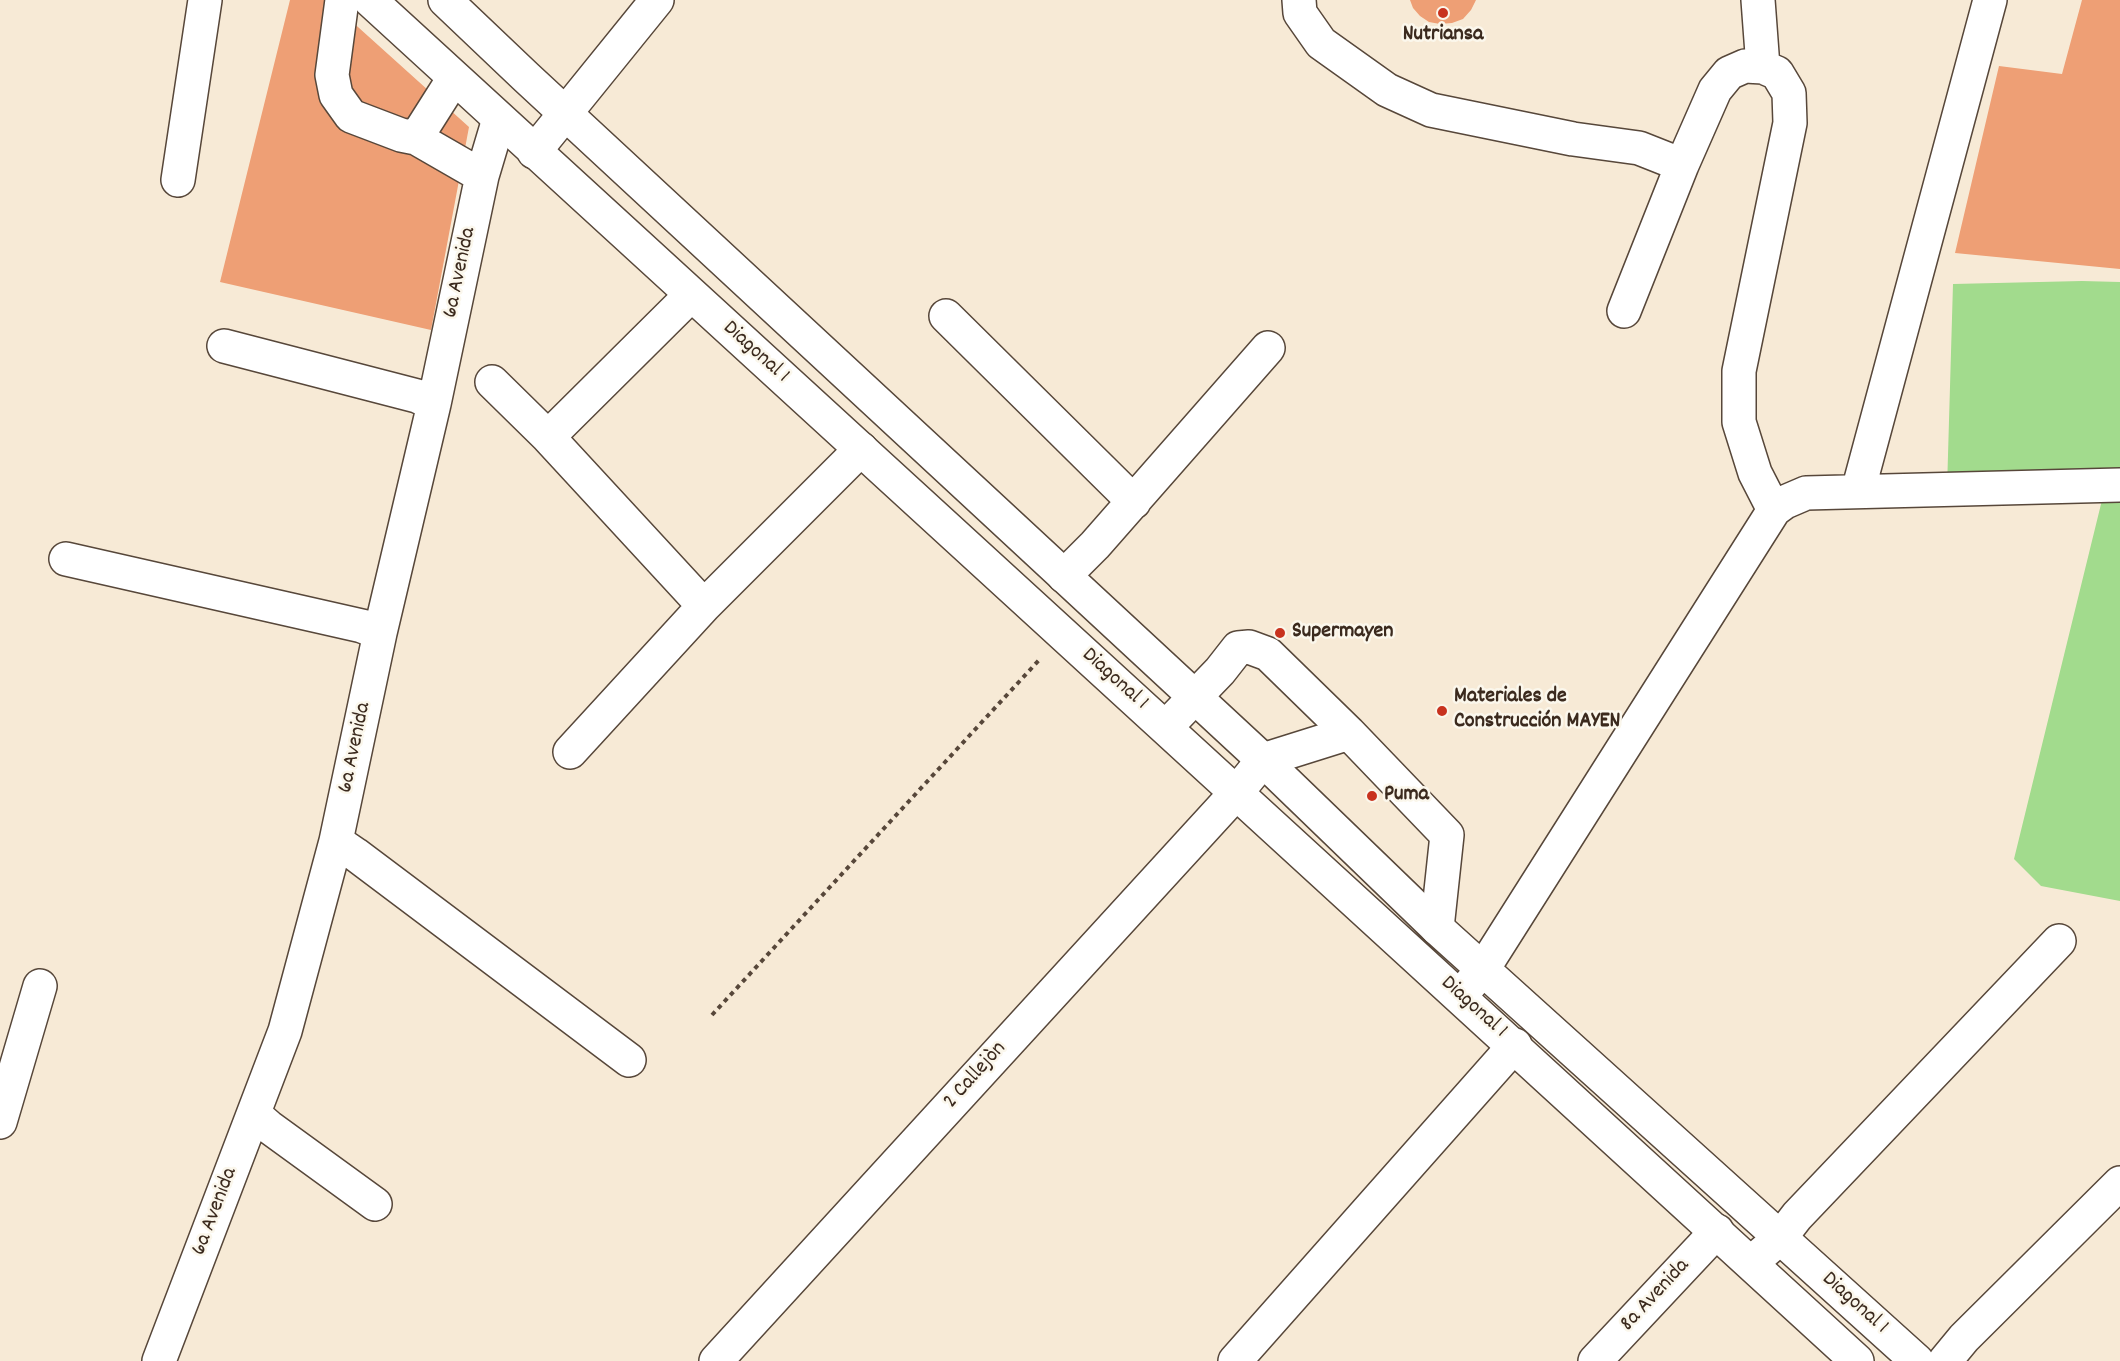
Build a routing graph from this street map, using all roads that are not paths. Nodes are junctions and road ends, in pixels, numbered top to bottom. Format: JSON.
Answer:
{"nodes":[{"id":1,"x":205,"y":0,"type":"edge"},
{"id":2,"x":342,"y":0,"type":"edge"},
{"id":3,"x":370,"y":0,"type":"edge"},
{"id":4,"x":445,"y":0,"type":"edge"},
{"id":5,"x":657,"y":0,"type":"edge"},
{"id":6,"x":1299,"y":0,"type":"edge"},
{"id":7,"x":1758,"y":0,"type":"edge"},
{"id":8,"x":1990,"y":0,"type":"edge"},
{"id":9,"x":1763,"y":67,"type":"junction"},
{"id":10,"x":454,"y":78,"type":"junction"},
{"id":11,"x":565,"y":113,"type":"junction"},
{"id":12,"x":500,"y":119,"type":"junction"},
{"id":13,"x":416,"y":138,"type":"junction"},
{"id":14,"x":534,"y":152,"type":"junction"},
{"id":15,"x":1682,"y":165,"type":"junction"},
{"id":16,"x":482,"y":176,"type":"junction"},
{"id":17,"x":178,"y":180,"type":"dead end"},
{"id":18,"x":691,"y":295,"type":"junction"},
{"id":19,"x":1624,"y":311,"type":"dead end"},
{"id":20,"x":946,"y":316,"type":"dead end"},
{"id":21,"x":224,"y":346,"type":"dead end"},
{"id":22,"x":1268,"y":348,"type":"dead end"},
{"id":23,"x":492,"y":382,"type":"dead end"},
{"id":24,"x":434,"y":404,"type":"junction"},
{"id":25,"x":548,"y":437,"type":"junction"},
{"id":26,"x":861,"y":449,"type":"junction"},
{"id":27,"x":2120,"y":485,"type":"edge"},
{"id":28,"x":1858,"y":491,"type":"junction"},
{"id":29,"x":1134,"y":502,"type":"junction"},
{"id":30,"x":1774,"y":510,"type":"junction"},
{"id":31,"x":66,"y":559,"type":"dead end"},
{"id":32,"x":1064,"y":576,"type":"junction"},
{"id":33,"x":704,"y":606,"type":"junction"},
{"id":34,"x":380,"y":633,"type":"junction"},
{"id":35,"x":1195,"y":697,"type":"junction"},
{"id":36,"x":1166,"y":728,"type":"junction"},
{"id":37,"x":1349,"y":733,"type":"junction"},
{"id":38,"x":570,"y":752,"type":"dead end"},
{"id":39,"x":1263,"y":760,"type":"junction"},
{"id":40,"x":1226,"y":803,"type":"junction"},
{"id":41,"x":336,"y":841,"type":"junction"},
{"id":42,"x":1437,"y":928,"type":"junction"},
{"id":43,"x":2059,"y":941,"type":"dead end"},
{"id":44,"x":1483,"y":969,"type":"junction"},
{"id":45,"x":40,"y":986,"type":"dead end"},
{"id":46,"x":1460,"y":996,"type":"junction"},
{"id":47,"x":1515,"y":1046,"type":"junction"},
{"id":48,"x":628,"y":1060,"type":"dead end"},
{"id":49,"x":254,"y":1114,"type":"junction"},
{"id":50,"x":0,"y":1122,"type":"edge"},
{"id":51,"x":1711,"y":1176,"type":"junction"},
{"id":52,"x":2120,"y":1184,"type":"edge"},
{"id":53,"x":1684,"y":1201,"type":"junction"},
{"id":54,"x":375,"y":1204,"type":"dead end"},
{"id":55,"x":1717,"y":1231,"type":"junction"},
{"id":56,"x":1780,"y":1238,"type":"junction"},
{"id":57,"x":1751,"y":1263,"type":"junction"},
{"id":58,"x":1872,"y":1320,"type":"junction"},
{"id":59,"x":1851,"y":1355,"type":"edge"},
{"id":60,"x":159,"y":1361,"type":"edge"},
{"id":61,"x":716,"y":1361,"type":"edge"},
{"id":62,"x":1235,"y":1361,"type":"edge"},
{"id":63,"x":1595,"y":1361,"type":"edge"},
{"id":64,"x":1917,"y":1361,"type":"edge"},
{"id":65,"x":1945,"y":1361,"type":"edge"}],
"edges":[{"from":1,"to":17,"type":"street"},
{"from":2,"to":13,"type":"street"},
{"from":3,"to":10,"type":"street","name":"Diagonal 1"},
{"from":4,"to":11,"type":"street","name":"Diagonal 1"},
{"from":5,"to":11,"type":"street"},
{"from":6,"to":15,"type":"street"},
{"from":7,"to":9,"type":"street"},
{"from":8,"to":28,"type":"street"},
{"from":9,"to":15,"type":"street"},
{"from":9,"to":30,"type":"street"},
{"from":10,"to":12,"type":"street","name":"Diagonal 1"},
{"from":10,"to":13,"type":"street"},
{"from":11,"to":14,"type":"street"},
{"from":11,"to":32,"type":"street","name":"Diagonal 1"},
{"from":12,"to":14,"type":"street","name":"Diagonal 1"},
{"from":12,"to":16,"type":"street","name":"6a Avenida"},
{"from":13,"to":16,"type":"street"},
{"from":14,"to":18,"type":"street","name":"Diagonal 1"},
{"from":15,"to":19,"type":"street"},
{"from":16,"to":24,"type":"street","name":"6a Avenida"},
{"from":18,"to":25,"type":"street"},
{"from":18,"to":26,"type":"street","name":"Diagonal 1"},
{"from":20,"to":29,"type":"street"},
{"from":21,"to":24,"type":"street"},
{"from":22,"to":29,"type":"street"},
{"from":23,"to":25,"type":"street"},
{"from":24,"to":34,"type":"street","name":"6a Avenida"},
{"from":25,"to":33,"type":"street"},
{"from":26,"to":33,"type":"street"},
{"from":26,"to":36,"type":"street","name":"Diagonal 1"},
{"from":27,"to":28,"type":"street"},
{"from":28,"to":30,"type":"street"},
{"from":29,"to":32,"type":"street"},
{"from":30,"to":44,"type":"street"},
{"from":31,"to":34,"type":"street"},
{"from":32,"to":35,"type":"street","name":"Diagonal 1"},
{"from":33,"to":38,"type":"street"},
{"from":34,"to":41,"type":"street","name":"6a Avenida"},
{"from":35,"to":36,"type":"street"},
{"from":35,"to":37,"type":"street"},
{"from":35,"to":39,"type":"street","name":"Diagonal 1"},
{"from":36,"to":40,"type":"street","name":"Diagonal 1"},
{"from":37,"to":39,"type":"street"},
{"from":37,"to":42,"type":"street"},
{"from":39,"to":40,"type":"street"},
{"from":39,"to":42,"type":"street","name":"Diagonal 1"},
{"from":40,"to":46,"type":"street","name":"Diagonal 1"},
{"from":40,"to":61,"type":"street"},
{"from":41,"to":48,"type":"street"},
{"from":41,"to":49,"type":"street","name":"6a Avenida"},
{"from":42,"to":44,"type":"street","name":"Diagonal 1"},
{"from":43,"to":56,"type":"street"},
{"from":44,"to":46,"type":"street"},
{"from":44,"to":51,"type":"street","name":"Diagonal 1"},
{"from":45,"to":50,"type":"street"},
{"from":46,"to":47,"type":"street","name":"Diagonal 1"},
{"from":47,"to":53,"type":"street","name":"Diagonal 1"},
{"from":47,"to":62,"type":"street"},
{"from":49,"to":54,"type":"street"},
{"from":49,"to":60,"type":"street","name":"6a Avenida"},
{"from":51,"to":53,"type":"street"},
{"from":51,"to":56,"type":"street","name":"Diagonal 1"},
{"from":52,"to":65,"type":"street"},
{"from":53,"to":55,"type":"street","name":"Diagonal 1"},
{"from":55,"to":57,"type":"street","name":"Diagonal 1"},
{"from":55,"to":63,"type":"street","name":"8a Avenida"},
{"from":56,"to":57,"type":"street"},
{"from":56,"to":58,"type":"street","name":"Diagonal 1"},
{"from":57,"to":59,"type":"street","name":"Diagonal 1"},
{"from":58,"to":59,"type":"street"},
{"from":58,"to":64,"type":"street","name":"Diagonal 1"}]}
